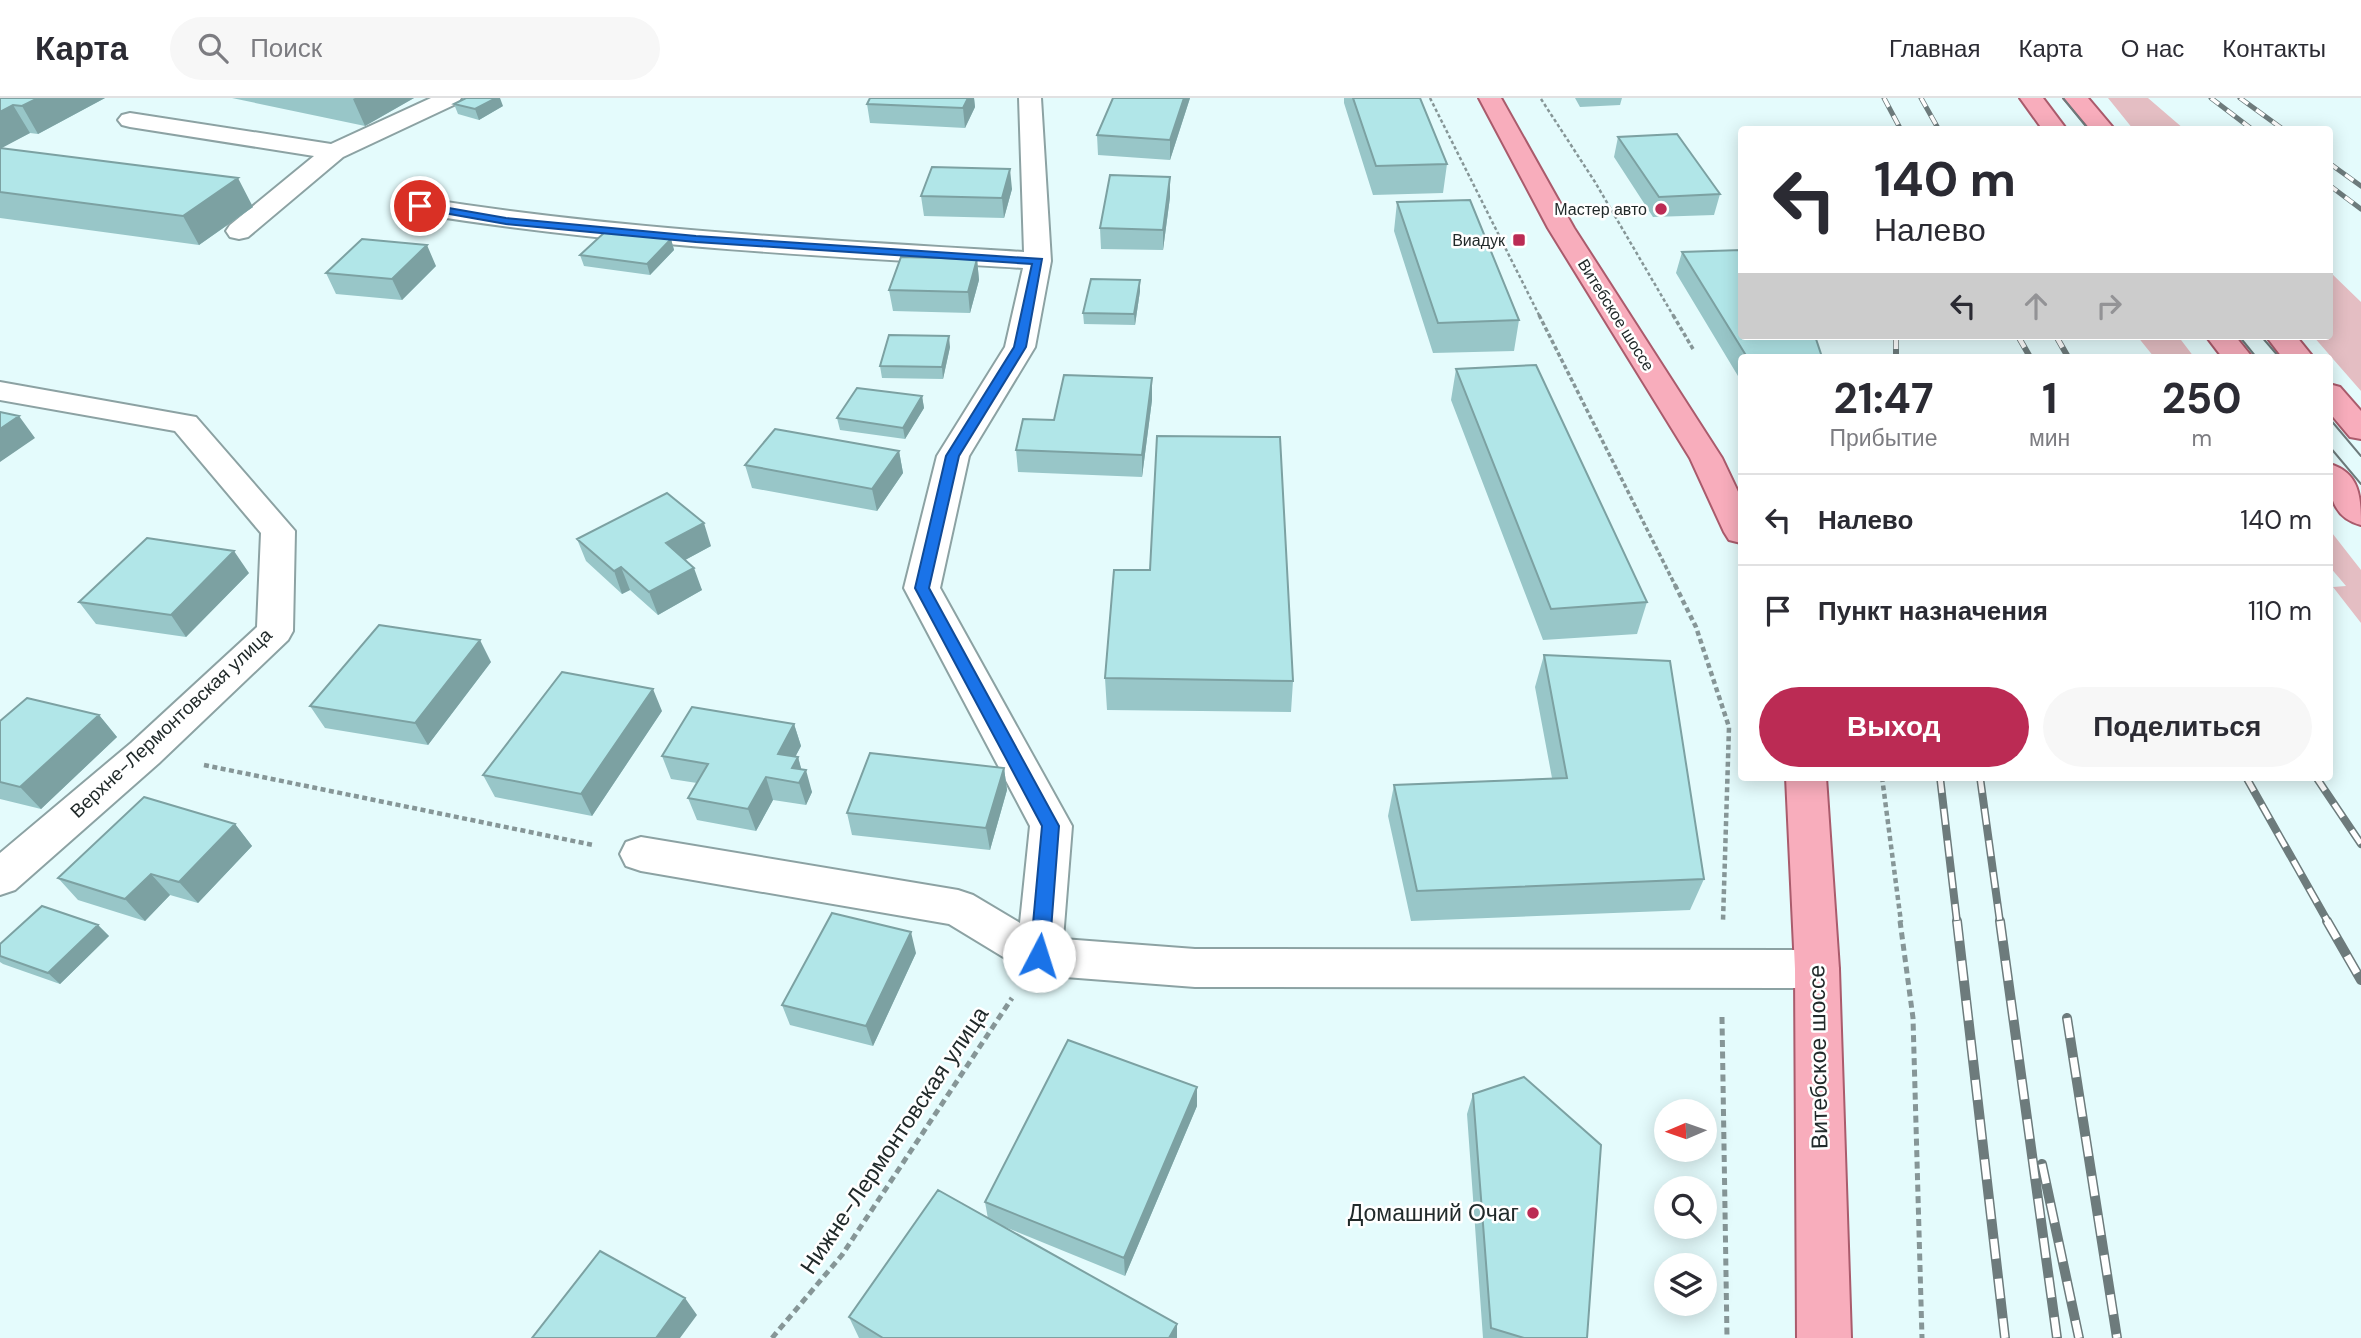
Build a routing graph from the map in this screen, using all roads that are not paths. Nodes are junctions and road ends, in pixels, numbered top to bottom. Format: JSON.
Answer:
{"nodes":[{"id":1,"x":450,"y":98,"type":"edge"},
{"id":2,"x":1030,"y":98,"type":"edge"},
{"id":3,"x":1490,"y":98,"type":"edge"},
{"id":4,"x":2031,"y":98,"type":"edge"},
{"id":5,"x":2075,"y":98,"type":"edge"},
{"id":6,"x":130,"y":120,"type":"dead end"},
{"id":7,"x":2053,"y":126,"type":"edge"},
{"id":8,"x":2100,"y":126,"type":"edge"},
{"id":9,"x":334,"y":152,"type":"junction"},
{"id":10,"x":420,"y":206,"type":"dead end"},
{"id":11,"x":239,"y":231,"type":"dead end"},
{"id":12,"x":1038,"y":261,"type":"junction"},
{"id":13,"x":2223,"y":340,"type":"edge"},
{"id":14,"x":2283,"y":340,"type":"edge"},
{"id":15,"x":2235,"y":354,"type":"edge"},
{"id":16,"x":2295,"y":354,"type":"edge"},
{"id":17,"x":0,"y":391,"type":"edge"},
{"id":18,"x":2333,"y":398,"type":"edge"},
{"id":19,"x":2361,"y":430,"type":"edge"},
{"id":20,"x":2333,"y":479,"type":"edge"},
{"id":21,"x":2361,"y":514,"type":"edge"},
{"id":22,"x":1738,"y":527,"type":"edge"},
{"id":23,"x":1806,"y":781,"type":"edge"},
{"id":24,"x":641,"y":854,"type":"road end"},
{"id":25,"x":0,"y":878,"type":"edge"},
{"id":26,"x":1039,"y":956,"type":"junction"},
{"id":27,"x":1817,"y":970,"type":"junction"},
{"id":28,"x":1824,"y":1338,"type":"edge"}],
"edges":[{"from":1,"to":9,"type":"street"},
{"from":2,"to":12,"type":"street"},
{"from":3,"to":22,"type":"main road","name":"Витебское шоссе"},
{"from":4,"to":7,"type":"main road"},
{"from":5,"to":8,"type":"main road"},
{"from":6,"to":9,"type":"street"},
{"from":9,"to":11,"type":"street"},
{"from":10,"to":12,"type":"street"},
{"from":12,"to":26,"type":"street"},
{"from":13,"to":15,"type":"main road"},
{"from":14,"to":16,"type":"main road"},
{"from":17,"to":25,"type":"street","name":"Верхне-Лермонтовская улица"},
{"from":18,"to":19,"type":"main road"},
{"from":20,"to":21,"type":"main road"},
{"from":23,"to":27,"type":"main road","name":"Витебское шоссе"},
{"from":24,"to":26,"type":"street"},
{"from":26,"to":27,"type":"street"},
{"from":27,"to":28,"type":"main road","name":"Витебское шоссе"}]}
